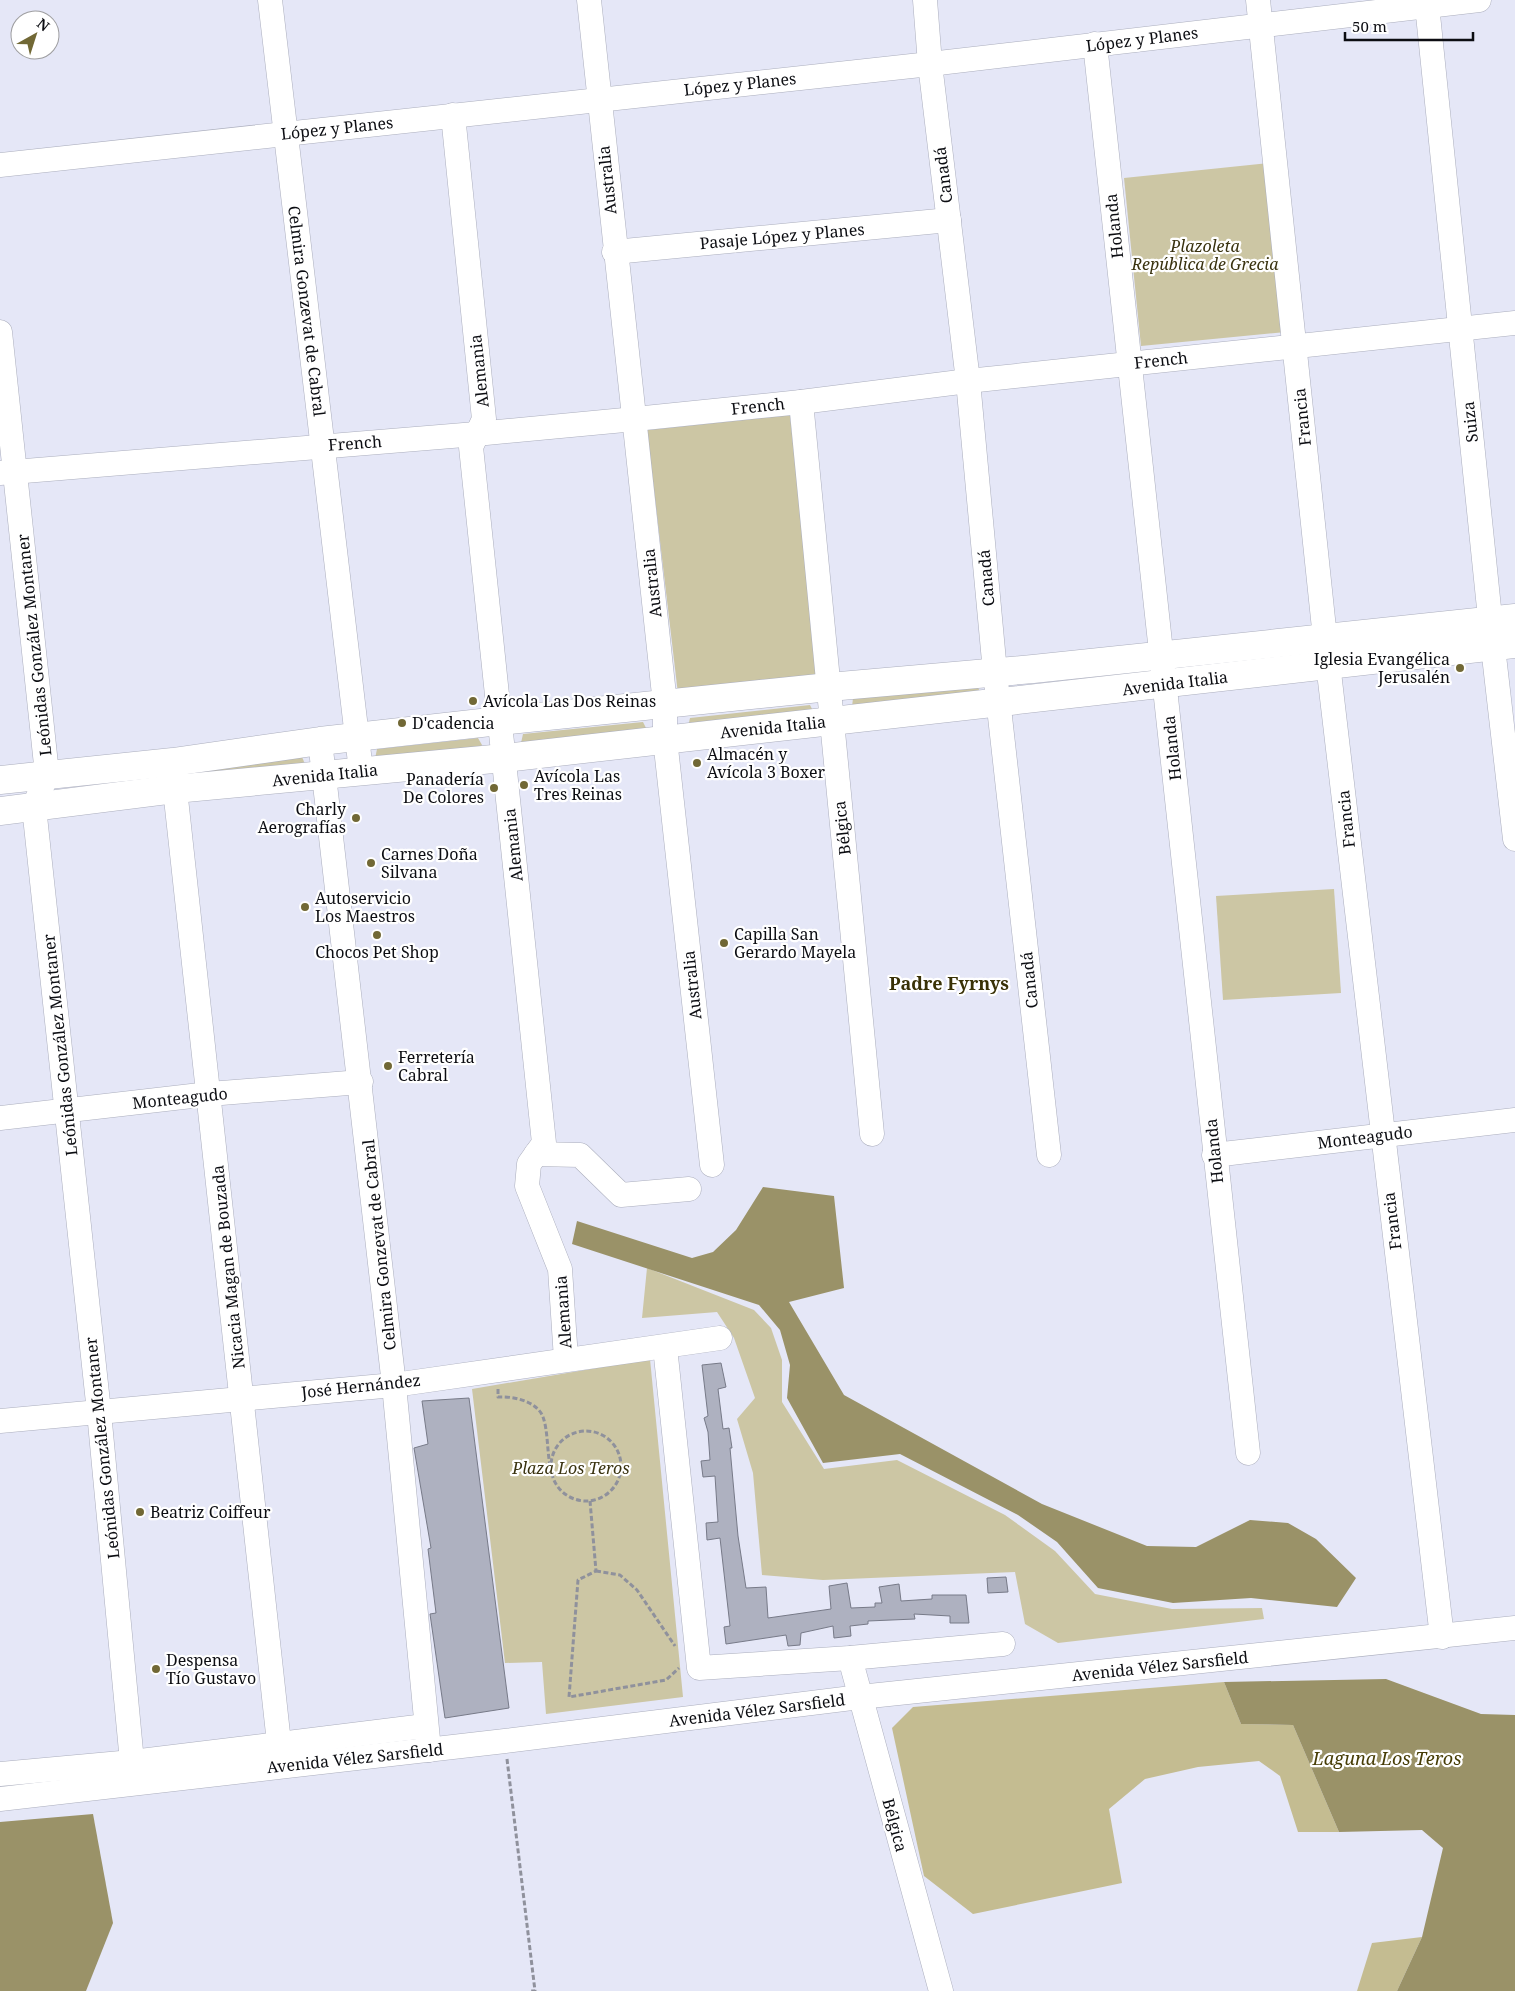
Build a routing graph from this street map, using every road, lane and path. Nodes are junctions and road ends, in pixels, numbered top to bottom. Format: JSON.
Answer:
{"nodes":[{"id":1,"x":270,"y":0,"type":"edge"},
{"id":2,"x":589,"y":0,"type":"edge"},
{"id":3,"x":925,"y":0,"type":"edge"},
{"id":4,"x":1258,"y":0,"type":"edge"},
{"id":5,"x":1479,"y":0,"type":"edge"},
{"id":6,"x":1427,"y":5,"type":"junction"},
{"id":7,"x":1260,"y":25,"type":"junction"},
{"id":8,"x":1095,"y":44,"type":"junction"},
{"id":9,"x":930,"y":64,"type":"junction"},
{"id":10,"x":598,"y":99,"type":"junction"},
{"id":11,"x":453,"y":115,"type":"junction"},
{"id":12,"x":285,"y":134,"type":"junction"},
{"id":13,"x":0,"y":166,"type":"edge"},
{"id":14,"x":949,"y":220,"type":"junction"},
{"id":15,"x":614,"y":252,"type":"junction"},
{"id":16,"x":1515,"y":323,"type":"edge"},
{"id":17,"x":1461,"y":329,"type":"junction"},
{"id":18,"x":0,"y":332,"type":"edge"},
{"id":19,"x":1295,"y":347,"type":"junction"},
{"id":20,"x":1129,"y":363,"type":"junction"},
{"id":21,"x":968,"y":380,"type":"junction"},
{"id":22,"x":801,"y":402,"type":"junction"},
{"id":23,"x":635,"y":419,"type":"junction"},
{"id":24,"x":476,"y":434,"type":"junction"},
{"id":25,"x":323,"y":445,"type":"junction"},
{"id":26,"x":8,"y":472,"type":"edge"},
{"id":27,"x":1503,"y":632,"type":"edge"},
{"id":28,"x":1327,"y":651,"type":"junction"},
{"id":29,"x":1162,"y":656,"type":"junction"},
{"id":30,"x":994,"y":672,"type":"junction"},
{"id":31,"x":1165,"y":685,"type":"junction"},
{"id":32,"x":829,"y":687,"type":"junction"},
{"id":33,"x":998,"y":701,"type":"junction"},
{"id":34,"x":665,"y":704,"type":"junction"},
{"id":35,"x":832,"y":720,"type":"junction"},
{"id":36,"x":499,"y":722,"type":"junction"},
{"id":37,"x":358,"y":738,"type":"junction"},
{"id":38,"x":665,"y":739,"type":"junction"},
{"id":39,"x":320,"y":741,"type":"junction"},
{"id":40,"x":504,"y":758,"type":"junction"},
{"id":41,"x":173,"y":762,"type":"junction"},
{"id":42,"x":360,"y":771,"type":"junction"},
{"id":43,"x":47,"y":774,"type":"junction"},
{"id":44,"x":322,"y":776,"type":"junction"},
{"id":45,"x":0,"y":780,"type":"edge"},
{"id":46,"x":175,"y":789,"type":"junction"},
{"id":47,"x":34,"y":807,"type":"junction"},
{"id":48,"x":0,"y":810,"type":"edge"},
{"id":49,"x":1515,"y":839,"type":"edge"},
{"id":50,"x":361,"y":1082,"type":"junction"},
{"id":51,"x":209,"y":1094,"type":"junction"},
{"id":52,"x":67,"y":1111,"type":"junction"},
{"id":53,"x":0,"y":1118,"type":"edge"},
{"id":54,"x":1515,"y":1120,"type":"edge"},
{"id":55,"x":872,"y":1134,"type":"dead end"},
{"id":56,"x":1382,"y":1135,"type":"junction"},
{"id":57,"x":536,"y":1154,"type":"junction"},
{"id":58,"x":1049,"y":1155,"type":"dead end"},
{"id":59,"x":1214,"y":1155,"type":"junction"},
{"id":60,"x":712,"y":1165,"type":"dead end"},
{"id":61,"x":689,"y":1189,"type":"dead end"},
{"id":62,"x":720,"y":1338,"type":"dead end"},
{"id":63,"x":666,"y":1347,"type":"junction"},
{"id":64,"x":566,"y":1359,"type":"junction"},
{"id":65,"x":498,"y":1370,"type":"junction"},
{"id":66,"x":394,"y":1385,"type":"junction"},
{"id":67,"x":242,"y":1397,"type":"junction"},
{"id":68,"x":98,"y":1412,"type":"junction"},
{"id":69,"x":0,"y":1421,"type":"edge"},
{"id":70,"x":1248,"y":1452,"type":"dead end"},
{"id":71,"x":551,"y":1468,"type":"junction"},
{"id":72,"x":590,"y":1501,"type":"junction"},
{"id":73,"x":596,"y":1572,"type":"junction"},
{"id":74,"x":1515,"y":1628,"type":"edge"},
{"id":75,"x":1442,"y":1637,"type":"junction"},
{"id":76,"x":1003,"y":1644,"type":"dead end"},
{"id":77,"x":850,"y":1658,"type":"junction"},
{"id":78,"x":693,"y":1665,"type":"junction"},
{"id":79,"x":860,"y":1697,"type":"junction"},
{"id":80,"x":425,"y":1726,"type":"junction"},
{"id":81,"x":505,"y":1742,"type":"junction"},
{"id":82,"x":279,"y":1743,"type":"junction"},
{"id":83,"x":429,"y":1750,"type":"junction"},
{"id":84,"x":132,"y":1762,"type":"junction"},
{"id":85,"x":264,"y":1768,"type":"junction"},
{"id":86,"x":0,"y":1774,"type":"edge"},
{"id":87,"x":0,"y":1799,"type":"edge"},
{"id":88,"x":531,"y":1991,"type":"edge"},
{"id":89,"x":941,"y":1991,"type":"edge"}],
"edges":[{"from":1,"to":12,"type":"street","name":"Celmira Gonzevat de Cabral"},
{"from":2,"to":10,"type":"street","name":"Australia"},
{"from":3,"to":9,"type":"street","name":"Canadá"},
{"from":4,"to":7,"type":"street","name":"Francia"},
{"from":5,"to":6,"type":"street","name":"López y Planes"},
{"from":6,"to":7,"type":"street","name":"López y Planes"},
{"from":6,"to":17,"type":"street","name":"Suiza"},
{"from":7,"to":8,"type":"street","name":"López y Planes"},
{"from":7,"to":19,"type":"street","name":"Francia"},
{"from":8,"to":9,"type":"street","name":"López y Planes"},
{"from":8,"to":20,"type":"street","name":"Holanda"},
{"from":9,"to":10,"type":"street","name":"López y Planes"},
{"from":9,"to":14,"type":"street","name":"Canadá"},
{"from":10,"to":11,"type":"street","name":"López y Planes"},
{"from":10,"to":15,"type":"street","name":"Australia"},
{"from":11,"to":12,"type":"street","name":"López y Planes"},
{"from":11,"to":24,"type":"street","name":"Alemania"},
{"from":12,"to":13,"type":"street","name":"López y Planes"},
{"from":12,"to":25,"type":"street","name":"Celmira Gonzevat de Cabral"},
{"from":14,"to":15,"type":"street","name":"Pasaje López y Planes"},
{"from":14,"to":21,"type":"street","name":"Canadá"},
{"from":15,"to":23,"type":"street","name":"Australia"},
{"from":16,"to":17,"type":"street","name":"French"},
{"from":17,"to":19,"type":"street","name":"French"},
{"from":17,"to":27,"type":"street","name":"Suiza"},
{"from":18,"to":26,"type":"street","name":"Leónidas González Montaner"},
{"from":19,"to":20,"type":"street","name":"French"},
{"from":19,"to":28,"type":"street","name":"Francia"},
{"from":20,"to":21,"type":"street","name":"French"},
{"from":20,"to":29,"type":"street","name":"Holanda"},
{"from":21,"to":22,"type":"street","name":"French"},
{"from":21,"to":30,"type":"street","name":"Canadá"},
{"from":22,"to":23,"type":"street","name":"French"},
{"from":22,"to":32,"type":"street","name":"Bélgica"},
{"from":23,"to":24,"type":"street","name":"French"},
{"from":23,"to":34,"type":"street","name":"Australia"},
{"from":24,"to":25,"type":"street","name":"French"},
{"from":24,"to":36,"type":"street","name":"Alemania"},
{"from":25,"to":26,"type":"street","name":"French"},
{"from":25,"to":37,"type":"street","name":"Celmira Gonzevat de Cabral"},
{"from":26,"to":43,"type":"street","name":"Leónidas González Montaner"},
{"from":27,"to":28,"type":"main road","name":"Avenida Italia"},
{"from":27,"to":49,"type":"street","name":"Suiza"},
{"from":28,"to":29,"type":"main road","name":"Avenida Italia"},
{"from":28,"to":31,"type":"main road","name":"Avenida Italia"},
{"from":28,"to":56,"type":"street","name":"Francia"},
{"from":29,"to":30,"type":"main road","name":"Avenida Italia"},
{"from":29,"to":31,"type":"street","name":"Holanda"},
{"from":30,"to":32,"type":"main road","name":"Avenida Italia"},
{"from":30,"to":33,"type":"street","name":"Canadá"},
{"from":31,"to":33,"type":"main road","name":"Avenida Italia"},
{"from":31,"to":59,"type":"street","name":"Holanda"},
{"from":32,"to":34,"type":"main road","name":"Avenida Italia"},
{"from":32,"to":35,"type":"street","name":"Bélgica"},
{"from":33,"to":35,"type":"main road","name":"Avenida Italia"},
{"from":33,"to":58,"type":"street","name":"Canadá"},
{"from":34,"to":36,"type":"main road","name":"Avenida Italia"},
{"from":34,"to":38,"type":"street","name":"Australia"},
{"from":35,"to":38,"type":"main road","name":"Avenida Italia"},
{"from":35,"to":55,"type":"street","name":"Bélgica"},
{"from":36,"to":37,"type":"main road","name":"Avenida Italia"},
{"from":36,"to":40,"type":"street","name":"Alemania"},
{"from":37,"to":39,"type":"main road","name":"Avenida Italia"},
{"from":37,"to":42,"type":"street","name":"Celmira Gonzevat de Cabral"},
{"from":38,"to":40,"type":"main road","name":"Avenida Italia"},
{"from":38,"to":60,"type":"street","name":"Australia"},
{"from":39,"to":41,"type":"main road","name":"Avenida Italia"},
{"from":39,"to":44,"type":"street","name":"Celmira Gonzevat de Cabral"},
{"from":40,"to":42,"type":"main road","name":"Avenida Italia"},
{"from":40,"to":57,"type":"street","name":"Alemania"},
{"from":41,"to":43,"type":"main road","name":"Avenida Italia"},
{"from":41,"to":46,"type":"street","name":"Nicacia Magan de Bouzada"},
{"from":42,"to":44,"type":"main road","name":"Avenida Italia"},
{"from":43,"to":45,"type":"main road","name":"Avenida Italia"},
{"from":43,"to":47,"type":"street","name":"Leónidas González Montaner"},
{"from":44,"to":46,"type":"main road","name":"Avenida Italia"},
{"from":44,"to":50,"type":"street","name":"Celmira Gonzevat de Cabral"},
{"from":46,"to":47,"type":"main road","name":"Avenida Italia"},
{"from":46,"to":51,"type":"street","name":"Nicacia Magan de Bouzada"},
{"from":47,"to":48,"type":"main road","name":"Avenida Italia"},
{"from":47,"to":52,"type":"street","name":"Leónidas González Montaner"},
{"from":50,"to":51,"type":"street","name":"Monteagudo"},
{"from":50,"to":66,"type":"street","name":"Celmira Gonzevat de Cabral"},
{"from":51,"to":52,"type":"street","name":"Monteagudo"},
{"from":51,"to":67,"type":"street","name":"Nicacia Magan de Bouzada"},
{"from":52,"to":53,"type":"street","name":"Monteagudo"},
{"from":52,"to":68,"type":"street","name":"Leónidas González Montaner"},
{"from":54,"to":56,"type":"street","name":"Monteagudo"},
{"from":56,"to":59,"type":"street","name":"Monteagudo"},
{"from":56,"to":75,"type":"street","name":"Francia"},
{"from":57,"to":61,"type":"street"},
{"from":57,"to":64,"type":"street","name":"Alemania"},
{"from":59,"to":70,"type":"street","name":"Holanda"},
{"from":62,"to":63,"type":"street","name":"José Hernández"},
{"from":63,"to":64,"type":"street","name":"José Hernández"},
{"from":63,"to":78,"type":"street"},
{"from":64,"to":65,"type":"street","name":"José Hernández"},
{"from":65,"to":66,"type":"street","name":"José Hernández"},
{"from":65,"to":71,"type":"path"},
{"from":66,"to":67,"type":"street","name":"José Hernández"},
{"from":66,"to":80,"type":"street","name":"Celmira Gonzevat de Cabral"},
{"from":67,"to":68,"type":"street","name":"José Hernández"},
{"from":67,"to":82,"type":"street","name":"Nicacia Magan de Bouzada"},
{"from":68,"to":69,"type":"street","name":"José Hernández"},
{"from":68,"to":84,"type":"street","name":"Leónidas González Montaner"},
{"from":71,"to":72,"type":"path"},
{"from":71,"to":72,"type":"path"},
{"from":72,"to":73,"type":"path"},
{"from":73,"to":78,"type":"path"},
{"from":73,"to":78,"type":"path"},
{"from":74,"to":75,"type":"street","name":"Avenida Vélez Sarsfield"},
{"from":75,"to":79,"type":"street","name":"Avenida Vélez Sarsfield"},
{"from":76,"to":77,"type":"street"},
{"from":77,"to":78,"type":"street"},
{"from":77,"to":79,"type":"street","name":"Bélgica"},
{"from":79,"to":81,"type":"street","name":"Avenida Vélez Sarsfield"},
{"from":79,"to":89,"type":"street","name":"Bélgica"},
{"from":80,"to":82,"type":"street","name":"Avenida Vélez Sarsfield"},
{"from":80,"to":83,"type":"street","name":"Celmira Gonzevat de Cabral"},
{"from":81,"to":83,"type":"street","name":"Avenida Vélez Sarsfield"},
{"from":81,"to":88,"type":"path"},
{"from":82,"to":84,"type":"street","name":"Avenida Vélez Sarsfield"},
{"from":82,"to":85,"type":"street"},
{"from":83,"to":85,"type":"street","name":"Avenida Vélez Sarsfield"},
{"from":84,"to":86,"type":"street","name":"Avenida Vélez Sarsfield"},
{"from":85,"to":87,"type":"street","name":"Avenida Vélez Sarsfield"}]}
